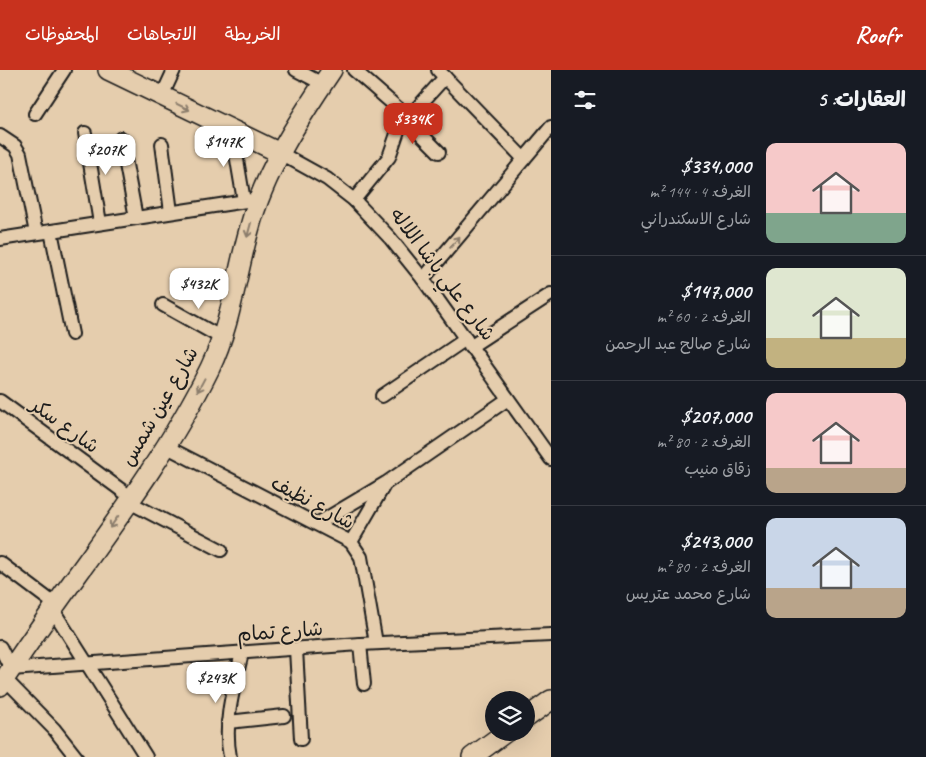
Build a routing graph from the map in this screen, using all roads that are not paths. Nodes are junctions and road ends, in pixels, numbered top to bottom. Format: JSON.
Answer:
{"nodes":[{"id":1,"x":64,"y":70,"type":"edge"},
{"id":2,"x":108,"y":70,"type":"edge"},
{"id":3,"x":174,"y":70,"type":"edge"},
{"id":4,"x":296,"y":70,"type":"edge"},
{"id":5,"x":354,"y":70,"type":"edge"},
{"id":6,"x":441,"y":72,"type":"edge"},
{"id":7,"x":328,"y":77,"type":"edge"},
{"id":8,"x":162,"y":96,"type":"junction"},
{"id":9,"x":35,"y":114,"type":"dead end"},
{"id":10,"x":407,"y":118,"type":"junction"},
{"id":11,"x":551,"y":127,"type":"edge"},
{"id":12,"x":232,"y":130,"type":"junction"},
{"id":13,"x":85,"y":134,"type":"dead end"},
{"id":14,"x":0,"y":136,"type":"edge"},
{"id":15,"x":121,"y":138,"type":"dead end"},
{"id":16,"x":162,"y":144,"type":"dead end"},
{"id":17,"x":439,"y":152,"type":"dead end"},
{"id":18,"x":280,"y":153,"type":"junction"},
{"id":19,"x":524,"y":158,"type":"junction"},
{"id":20,"x":252,"y":200,"type":"junction"},
{"id":21,"x":354,"y":200,"type":"junction"},
{"id":22,"x":171,"y":212,"type":"junction"},
{"id":23,"x":136,"y":218,"type":"junction"},
{"id":24,"x":100,"y":223,"type":"junction"},
{"id":25,"x":51,"y":231,"type":"junction"},
{"id":26,"x":36,"y":233,"type":"junction"},
{"id":27,"x":0,"y":238,"type":"edge"},
{"id":28,"x":423,"y":279,"type":"junction"},
{"id":29,"x":549,"y":298,"type":"edge"},
{"id":30,"x":163,"y":305,"type":"dead end"},
{"id":31,"x":72,"y":334,"type":"dead end"},
{"id":32,"x":222,"y":338,"type":"junction"},
{"id":33,"x":468,"y":343,"type":"junction"},
{"id":34,"x":382,"y":396,"type":"dead end"},
{"id":35,"x":508,"y":399,"type":"junction"},
{"id":36,"x":0,"y":401,"type":"edge"},
{"id":37,"x":165,"y":446,"type":"junction"},
{"id":38,"x":549,"y":452,"type":"edge"},
{"id":39,"x":386,"y":483,"type":"junction"},
{"id":40,"x":130,"y":500,"type":"junction"},
{"id":41,"x":317,"y":524,"type":"junction"},
{"id":42,"x":351,"y":542,"type":"junction"},
{"id":43,"x":221,"y":550,"type":"dead end"},
{"id":44,"x":0,"y":563,"type":"edge"},
{"id":45,"x":54,"y":607,"type":"junction"},
{"id":46,"x":551,"y":634,"type":"edge"},
{"id":47,"x":376,"y":643,"type":"junction"},
{"id":48,"x":360,"y":644,"type":"junction"},
{"id":49,"x":0,"y":648,"type":"edge"},
{"id":50,"x":296,"y":649,"type":"junction"},
{"id":51,"x":242,"y":652,"type":"junction"},
{"id":52,"x":87,"y":664,"type":"junction"},
{"id":53,"x":5,"y":678,"type":"edge"},
{"id":54,"x":364,"y":684,"type":"dead end"},
{"id":55,"x":551,"y":700,"type":"edge"},
{"id":56,"x":535,"y":712,"type":"edge"},
{"id":57,"x":284,"y":716,"type":"dead end"},
{"id":58,"x":228,"y":722,"type":"junction"},
{"id":59,"x":301,"y":739,"type":"dead end"},
{"id":60,"x":494,"y":741,"type":"edge"},
{"id":61,"x":76,"y":757,"type":"edge"},
{"id":62,"x":146,"y":757,"type":"edge"},
{"id":63,"x":230,"y":757,"type":"edge"},
{"id":64,"x":472,"y":757,"type":"edge"}],
"edges":[{"from":1,"to":9,"type":"street"},
{"from":2,"to":8,"type":"main road","name":"شارع علي باشا اللاله"},
{"from":3,"to":8,"type":"street"},
{"from":4,"to":7,"type":"street"},
{"from":5,"to":10,"type":"street"},
{"from":6,"to":10,"type":"street"},
{"from":6,"to":19,"type":"street"},
{"from":7,"to":18,"type":"main road","name":"شارع عين شمس"},
{"from":8,"to":12,"type":"main road","name":"شارع علي باشا اللاله","one_way":true},
{"from":10,"to":17,"type":"street"},
{"from":10,"to":21,"type":"street"},
{"from":11,"to":19,"type":"street"},
{"from":12,"to":18,"type":"main road","name":"شارع علي باشا اللاله"},
{"from":12,"to":20,"type":"street"},
{"from":13,"to":24,"type":"street"},
{"from":14,"to":26,"type":"street"},
{"from":15,"to":23,"type":"street"},
{"from":16,"to":22,"type":"street"},
{"from":18,"to":20,"type":"main road","name":"شارع عين شمس"},
{"from":18,"to":21,"type":"street","name":"شارع علي باشا اللاله"},
{"from":28,"to":19,"type":"street","one_way":true},
{"from":20,"to":22,"type":"street"},
{"from":20,"to":32,"type":"main road","name":"شارع عين شمس","one_way":true},
{"from":21,"to":28,"type":"street","name":"شارع علي باشا اللاله"},
{"from":22,"to":23,"type":"street"},
{"from":23,"to":24,"type":"street"},
{"from":24,"to":25,"type":"street"},
{"from":25,"to":26,"type":"street"},
{"from":25,"to":31,"type":"street"},
{"from":26,"to":27,"type":"street"},
{"from":28,"to":33,"type":"street","name":"شارع علي باشا اللاله"},
{"from":29,"to":33,"type":"street"},
{"from":30,"to":32,"type":"street"},
{"from":32,"to":37,"type":"main road","name":"شارع عين شمس","one_way":true},
{"from":33,"to":34,"type":"street"},
{"from":33,"to":35,"type":"street","name":"شارع علي باشا اللاله"},
{"from":35,"to":38,"type":"street","name":"شارع علي باشا اللاله"},
{"from":35,"to":39,"type":"street"},
{"from":36,"to":40,"type":"street","name":"شارع سكر"},
{"from":37,"to":40,"type":"main road","name":"شارع عين شمس"},
{"from":37,"to":41,"type":"street","name":"شارع نظيف"},
{"from":39,"to":41,"type":"street"},
{"from":39,"to":42,"type":"street"},
{"from":40,"to":43,"type":"street","name":"شارع سكر"},
{"from":40,"to":45,"type":"main road","name":"شارع عين شمس","one_way":true},
{"from":41,"to":42,"type":"street","name":"شارع نظيف"},
{"from":42,"to":47,"type":"street","name":"شارع نظيف"},
{"from":44,"to":45,"type":"street"},
{"from":45,"to":52,"type":"street"},
{"from":45,"to":53,"type":"main road","name":"شارع عين شمس"},
{"from":46,"to":47,"type":"street","name":"شارع تمام"},
{"from":47,"to":48,"type":"street","name":"شارع تمام"},
{"from":48,"to":50,"type":"street","name":"شارع تمام"},
{"from":48,"to":54,"type":"street"},
{"from":49,"to":53,"type":"street"},
{"from":50,"to":51,"type":"street","name":"شارع تمام"},
{"from":50,"to":59,"type":"street"},
{"from":51,"to":52,"type":"street","name":"شارع تمام"},
{"from":51,"to":58,"type":"street"},
{"from":52,"to":53,"type":"street","name":"شارع تمام"},
{"from":52,"to":62,"type":"street"},
{"from":53,"to":61,"type":"street"},
{"from":55,"to":56,"type":"main road"},
{"from":57,"to":58,"type":"street"},
{"from":58,"to":63,"type":"street"},
{"from":60,"to":64,"type":"main road"}]}
